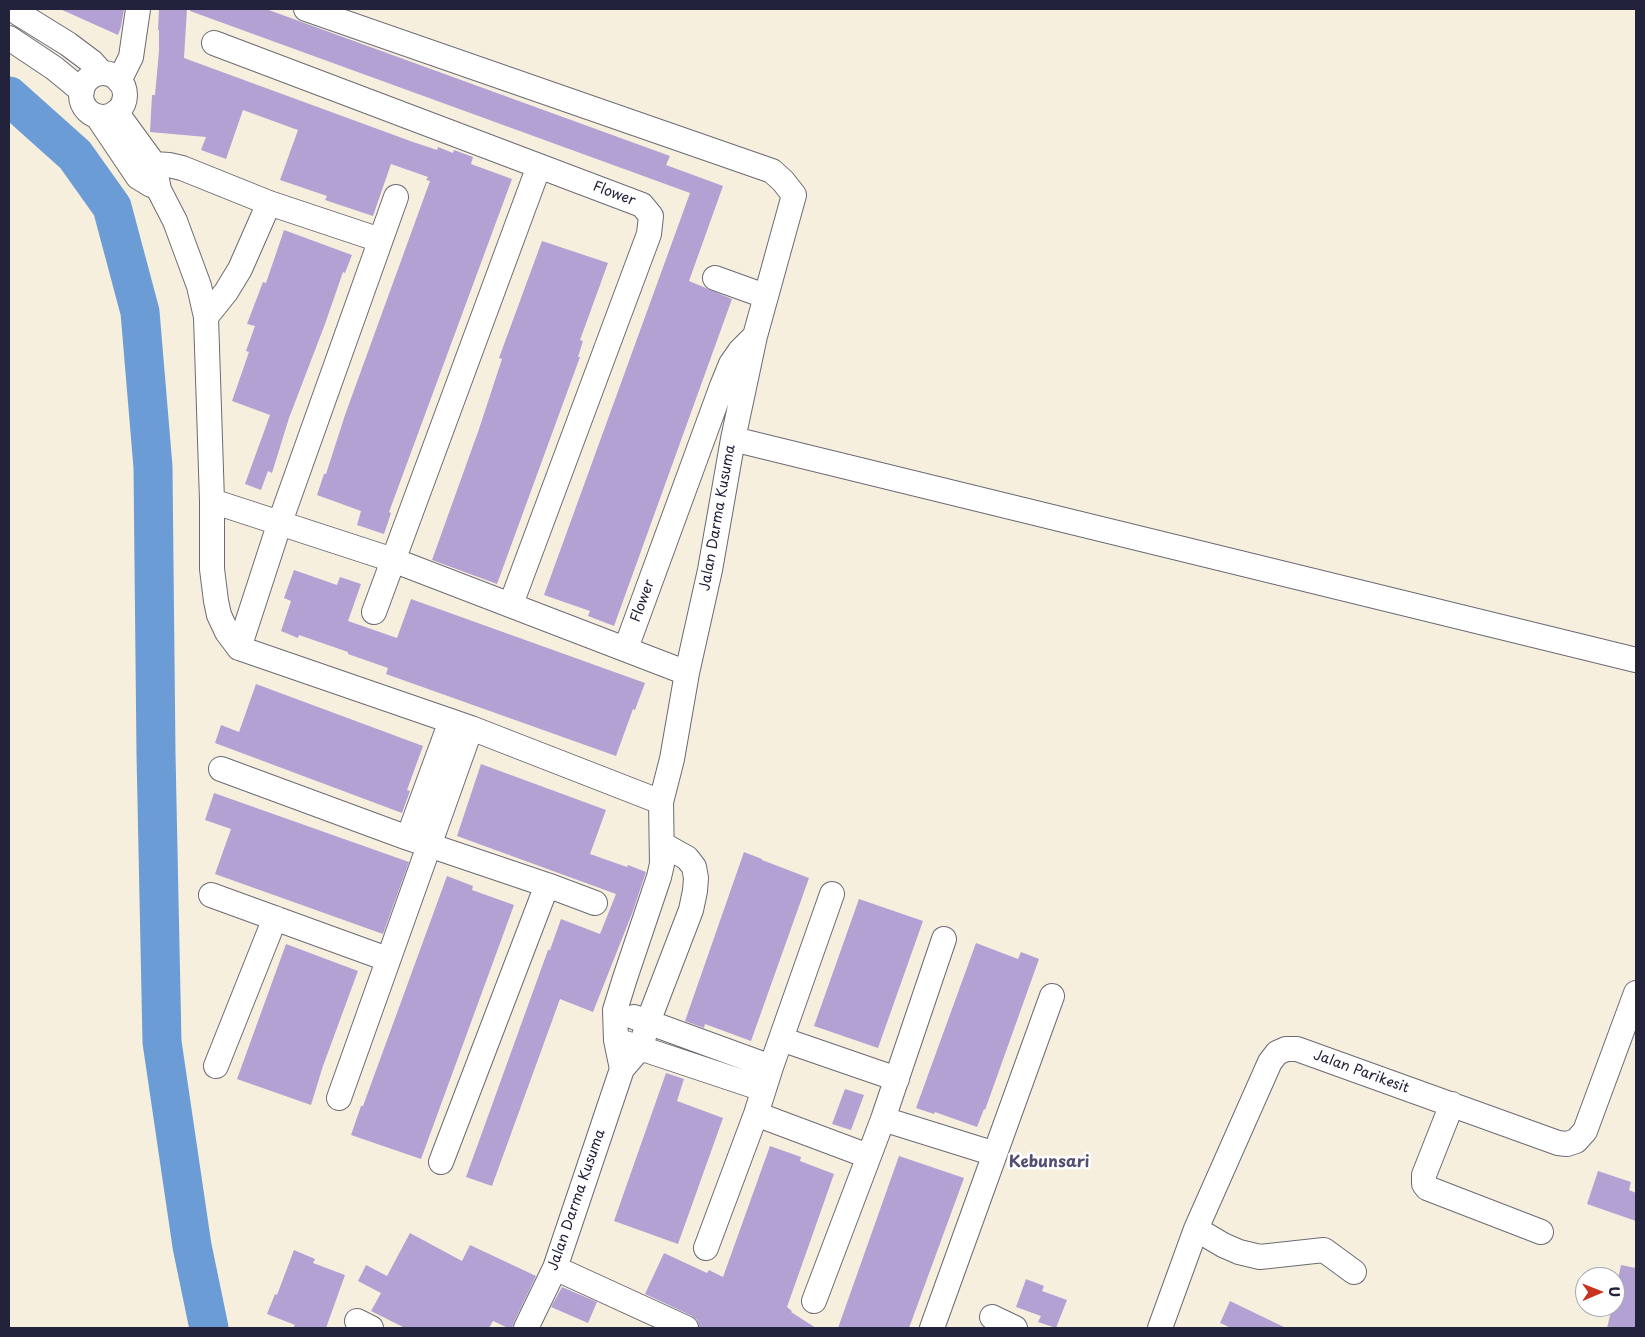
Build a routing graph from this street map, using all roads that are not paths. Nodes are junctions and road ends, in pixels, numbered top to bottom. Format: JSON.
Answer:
{"nodes":[{"id":1,"x":138,"y":9,"type":"edge"},
{"id":2,"x":306,"y":9,"type":"edge"},
{"id":3,"x":15,"y":17,"type":"edge"},
{"id":4,"x":9,"y":38,"type":"edge"},
{"id":5,"x":214,"y":43,"type":"dead end"},
{"id":6,"x":111,"y":77,"type":"junction"},
{"id":7,"x":82,"y":91,"type":"junction"},
{"id":8,"x":107,"y":114,"type":"junction"},
{"id":9,"x":540,"y":166,"type":"junction"},
{"id":10,"x":146,"y":171,"type":"junction"},
{"id":11,"x":396,"y":197,"type":"dead end"},
{"id":12,"x":268,"y":203,"type":"junction"},
{"id":13,"x":380,"y":240,"type":"junction"},
{"id":14,"x":715,"y":278,"type":"dead end"},
{"id":15,"x":765,"y":296,"type":"junction"},
{"id":16,"x":206,"y":317,"type":"junction"},
{"id":17,"x":755,"y":336,"type":"junction"},
{"id":18,"x":733,"y":439,"type":"junction"},
{"id":19,"x":212,"y":501,"type":"junction"},
{"id":20,"x":280,"y":522,"type":"junction"},
{"id":21,"x":393,"y":560,"type":"junction"},
{"id":22,"x":511,"y":604,"type":"junction"},
{"id":23,"x":374,"y":612,"type":"dead end"},
{"id":24,"x":239,"y":648,"type":"junction"},
{"id":25,"x":626,"y":648,"type":"junction"},
{"id":26,"x":1636,"y":660,"type":"edge"},
{"id":27,"x":687,"y":672,"type":"junction"},
{"id":28,"x":461,"y":725,"type":"junction"},
{"id":29,"x":221,"y":769,"type":"dead end"},
{"id":30,"x":661,"y":802,"type":"junction"},
{"id":31,"x":418,"y":841,"type":"junction"},
{"id":32,"x":662,"y":844,"type":"junction"},
{"id":33,"x":547,"y":885,"type":"junction"},
{"id":34,"x":832,"y":894,"type":"dead end"},
{"id":35,"x":211,"y":895,"type":"dead end"},
{"id":36,"x":595,"y":903,"type":"dead end"},
{"id":37,"x":274,"y":918,"type":"junction"},
{"id":38,"x":944,"y":939,"type":"dead end"},
{"id":39,"x":387,"y":959,"type":"junction"},
{"id":40,"x":1636,"y":993,"type":"edge"},
{"id":41,"x":1052,"y":996,"type":"dead end"},
{"id":42,"x":616,"y":1010,"type":"junction"},
{"id":43,"x":648,"y":1022,"type":"junction"},
{"id":44,"x":781,"y":1039,"type":"junction"},
{"id":45,"x":616,"y":1040,"type":"junction"},
{"id":46,"x":641,"y":1047,"type":"junction"},
{"id":47,"x":216,"y":1066,"type":"dead end"},
{"id":48,"x":770,"y":1067,"type":"junction"},
{"id":49,"x":622,"y":1069,"type":"junction"},
{"id":50,"x":897,"y":1079,"type":"junction"},
{"id":51,"x":763,"y":1089,"type":"junction"},
{"id":52,"x":339,"y":1098,"type":"dead end"},
{"id":53,"x":1452,"y":1104,"type":"junction"},
{"id":54,"x":756,"y":1114,"type":"junction"},
{"id":55,"x":883,"y":1119,"type":"junction"},
{"id":56,"x":995,"y":1154,"type":"junction"},
{"id":57,"x":868,"y":1156,"type":"junction"},
{"id":58,"x":442,"y":1162,"type":"dead end"},
{"id":59,"x":1196,"y":1229,"type":"junction"},
{"id":60,"x":1541,"y":1232,"type":"dead end"},
{"id":61,"x":706,"y":1248,"type":"dead end"},
{"id":62,"x":555,"y":1268,"type":"junction"},
{"id":63,"x":1354,"y":1272,"type":"dead end"},
{"id":64,"x":814,"y":1301,"type":"dead end"},
{"id":65,"x":992,"y":1317,"type":"dead end"},
{"id":66,"x":526,"y":1328,"type":"edge"},
{"id":67,"x":686,"y":1328,"type":"edge"},
{"id":68,"x":932,"y":1328,"type":"edge"},
{"id":69,"x":1015,"y":1328,"type":"edge"},
{"id":70,"x":1160,"y":1328,"type":"edge"}],
"edges":[{"from":1,"to":6,"type":"street"},
{"from":2,"to":15,"type":"street","name":"Jalan Darma Kusuma"},
{"from":3,"to":6,"type":"street"},
{"from":4,"to":7,"type":"street"},
{"from":5,"to":9,"type":"street","name":"Flower"},
{"from":6,"to":7,"type":"street"},
{"from":6,"to":8,"type":"street"},
{"from":7,"to":8,"type":"street"},
{"from":8,"to":10,"type":"street"},
{"from":9,"to":21,"type":"street"},
{"from":9,"to":22,"type":"street","name":"Flower"},
{"from":10,"to":12,"type":"street"},
{"from":10,"to":16,"type":"street"},
{"from":11,"to":13,"type":"street"},
{"from":12,"to":13,"type":"street"},
{"from":12,"to":16,"type":"street"},
{"from":13,"to":20,"type":"street"},
{"from":14,"to":15,"type":"street"},
{"from":15,"to":17,"type":"street","name":"Jalan Darma Kusuma"},
{"from":16,"to":19,"type":"street"},
{"from":17,"to":18,"type":"street","name":"Jalan Darma Kusuma"},
{"from":17,"to":25,"type":"street","name":"Flower"},
{"from":18,"to":26,"type":"street"},
{"from":18,"to":27,"type":"street","name":"Jalan Darma Kusuma"},
{"from":19,"to":20,"type":"street"},
{"from":19,"to":24,"type":"street"},
{"from":20,"to":21,"type":"street"},
{"from":20,"to":24,"type":"street"},
{"from":21,"to":22,"type":"street"},
{"from":21,"to":23,"type":"street"},
{"from":22,"to":25,"type":"street"},
{"from":24,"to":28,"type":"street"},
{"from":25,"to":27,"type":"street"},
{"from":27,"to":30,"type":"street","name":"Jalan Darma Kusuma"},
{"from":28,"to":30,"type":"street"},
{"from":28,"to":31,"type":"street"},
{"from":29,"to":31,"type":"street"},
{"from":30,"to":32,"type":"street","name":"Jalan Darma Kusuma"},
{"from":31,"to":33,"type":"street"},
{"from":31,"to":39,"type":"street"},
{"from":32,"to":42,"type":"street","name":"Jalan Darma Kusuma"},
{"from":32,"to":43,"type":"street","name":"Jalan Darma Kusuma"},
{"from":33,"to":36,"type":"street"},
{"from":33,"to":58,"type":"street"},
{"from":34,"to":44,"type":"street"},
{"from":35,"to":37,"type":"street"},
{"from":37,"to":39,"type":"street"},
{"from":37,"to":47,"type":"street"},
{"from":38,"to":50,"type":"street"},
{"from":39,"to":52,"type":"street"},
{"from":40,"to":53,"type":"street","name":"Jalan Parikesit"},
{"from":41,"to":56,"type":"street"},
{"from":42,"to":43,"type":"street"},
{"from":42,"to":45,"type":"street","name":"Jalan Darma Kusuma"},
{"from":43,"to":46,"type":"street","name":"Jalan Darma Kusuma"},
{"from":43,"to":48,"type":"street"},
{"from":44,"to":48,"type":"street"},
{"from":44,"to":50,"type":"street"},
{"from":45,"to":46,"type":"street"},
{"from":45,"to":49,"type":"street","name":"Jalan Darma Kusuma"},
{"from":46,"to":49,"type":"street","name":"Jalan Darma Kusuma"},
{"from":46,"to":51,"type":"street"},
{"from":48,"to":51,"type":"street"},
{"from":49,"to":62,"type":"street","name":"Jalan Darma Kusuma"},
{"from":50,"to":55,"type":"street"},
{"from":51,"to":54,"type":"street"},
{"from":53,"to":59,"type":"street","name":"Jalan Parikesit"},
{"from":53,"to":60,"type":"street"},
{"from":54,"to":57,"type":"street"},
{"from":54,"to":61,"type":"street"},
{"from":55,"to":56,"type":"street"},
{"from":55,"to":57,"type":"street"},
{"from":56,"to":68,"type":"street"},
{"from":57,"to":64,"type":"street"},
{"from":59,"to":63,"type":"street"},
{"from":59,"to":70,"type":"street","name":"Jalan Parikesit"},
{"from":62,"to":66,"type":"street","name":"Jalan Darma Kusuma"},
{"from":62,"to":67,"type":"street"},
{"from":65,"to":69,"type":"street"}]}
